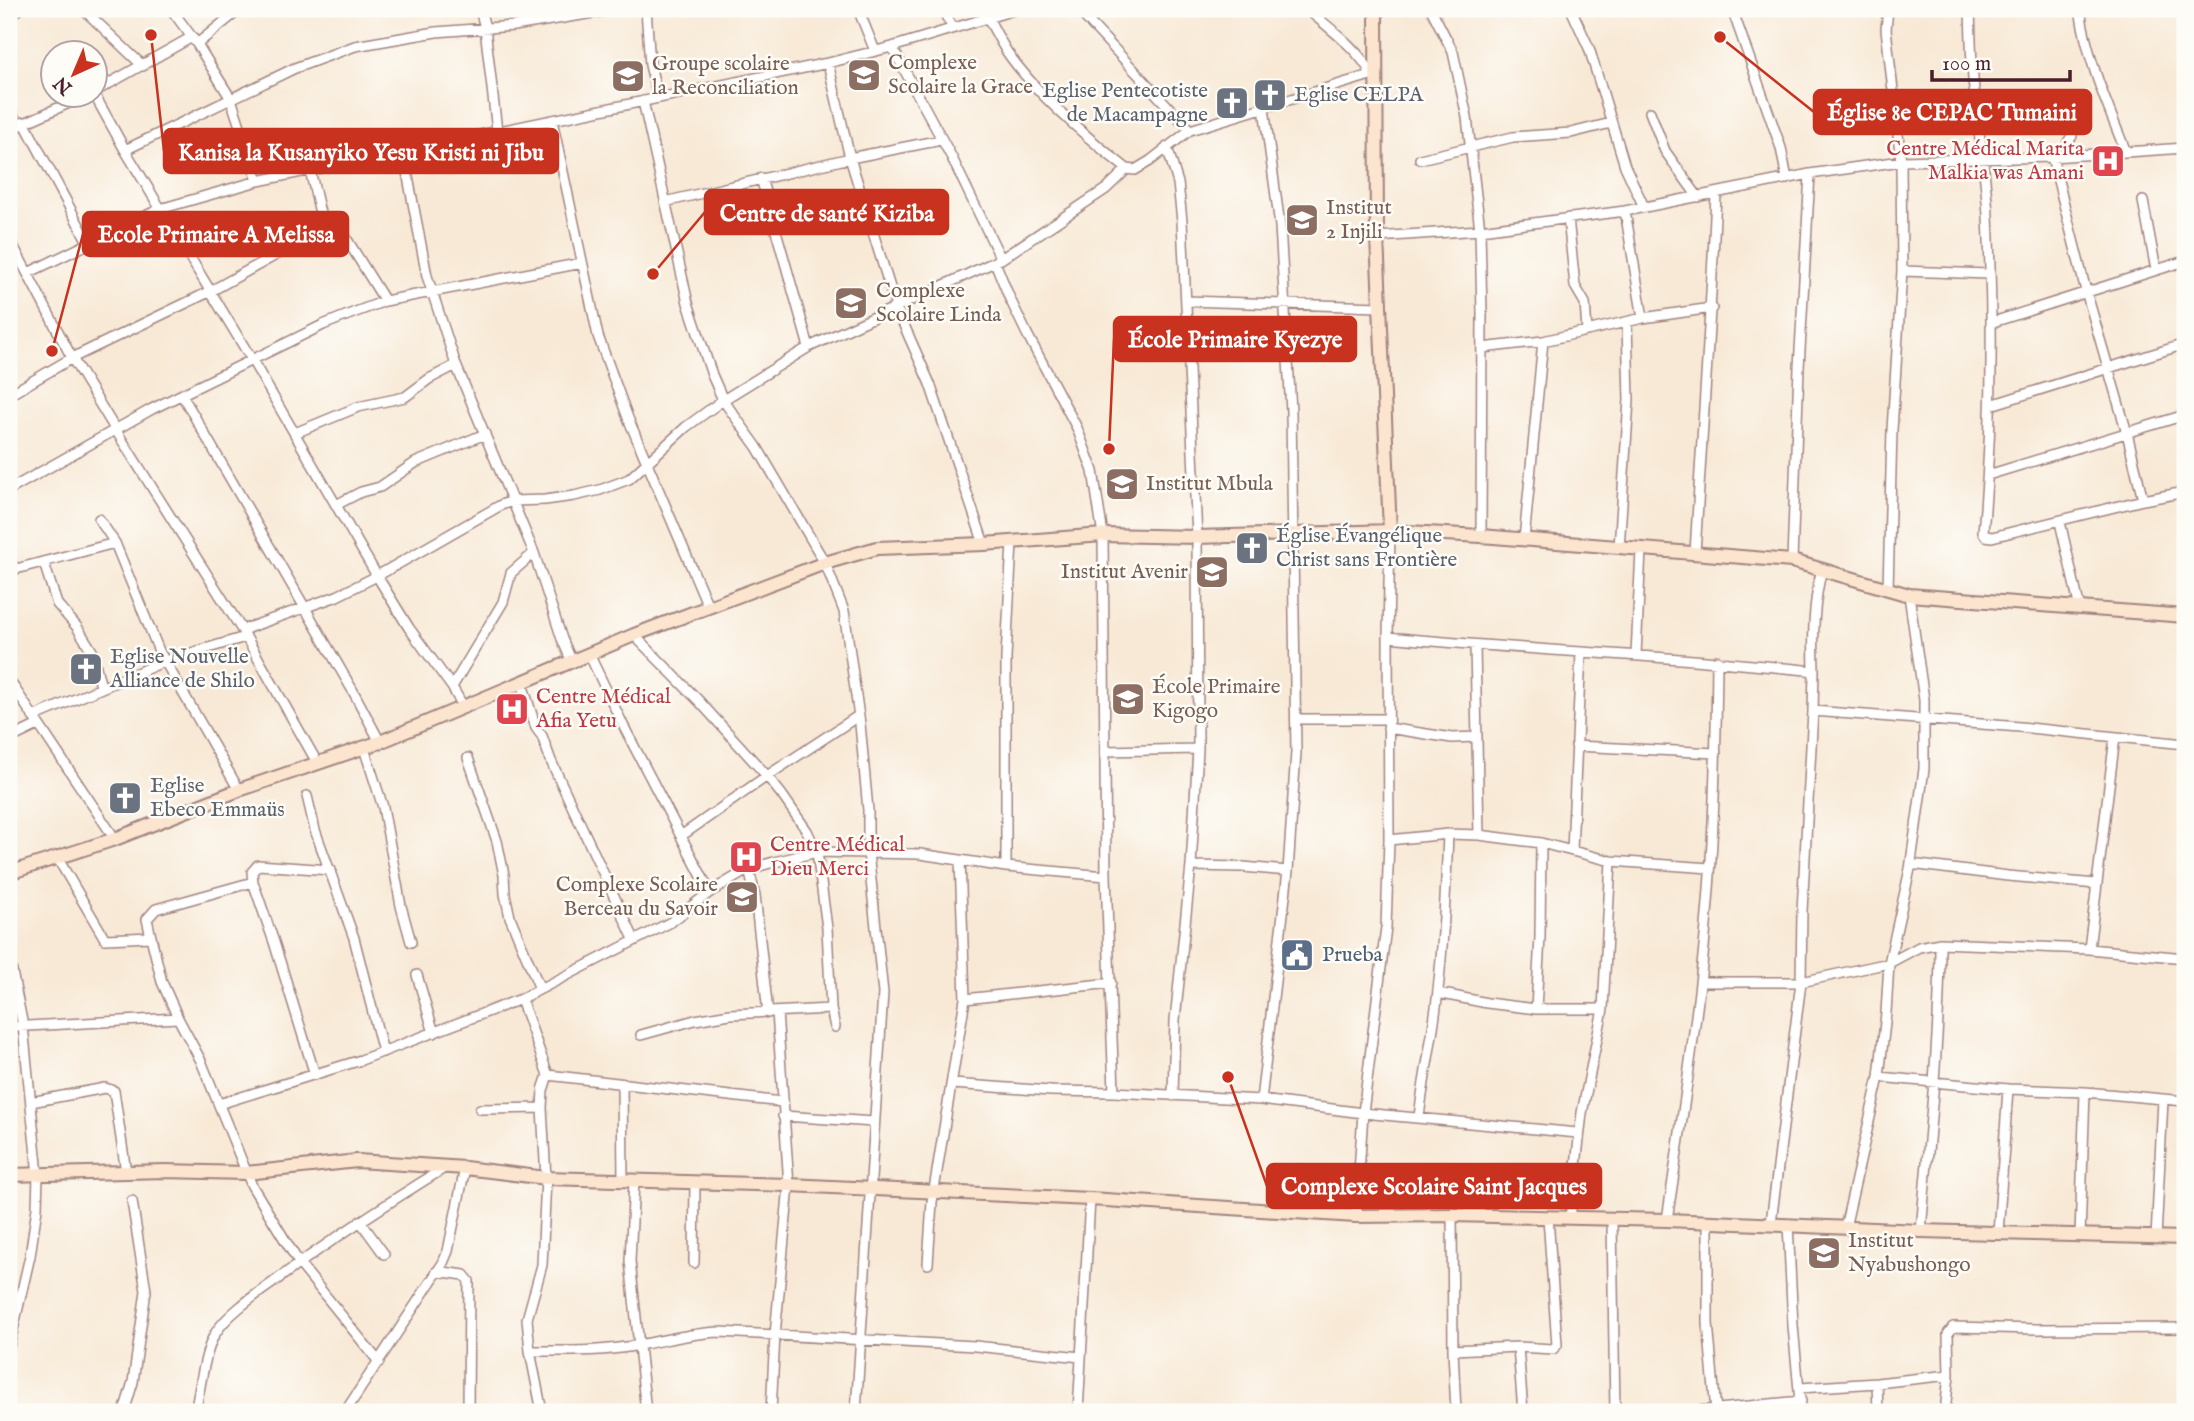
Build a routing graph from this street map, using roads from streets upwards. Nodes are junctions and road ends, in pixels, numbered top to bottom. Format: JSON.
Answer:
{"nodes":[{"id":1,"x":20,"y":9,"type":"edge"},
{"id":2,"x":83,"y":9,"type":"edge"},
{"id":3,"x":172,"y":9,"type":"edge"},
{"id":4,"x":240,"y":9,"type":"edge"},
{"id":5,"x":480,"y":9,"type":"edge"},
{"id":6,"x":618,"y":9,"type":"edge"},
{"id":7,"x":646,"y":9,"type":"edge"},
{"id":8,"x":858,"y":9,"type":"edge"},
{"id":9,"x":942,"y":9,"type":"edge"},
{"id":10,"x":1017,"y":9,"type":"edge"},
{"id":11,"x":1077,"y":9,"type":"edge"},
{"id":12,"x":1307,"y":9,"type":"edge"},
{"id":13,"x":1376,"y":9,"type":"edge"},
{"id":14,"x":1431,"y":9,"type":"edge"},
{"id":15,"x":1571,"y":9,"type":"edge"},
{"id":16,"x":1732,"y":9,"type":"edge"},
{"id":17,"x":1888,"y":9,"type":"edge"},
{"id":18,"x":1970,"y":9,"type":"edge"},
{"id":19,"x":2080,"y":9,"type":"edge"},
{"id":20,"x":9,"y":16,"type":"edge"},
{"id":21,"x":988,"y":18,"type":"junction"},
{"id":22,"x":485,"y":28,"type":"junction"},
{"id":23,"x":953,"y":28,"type":"junction"},
{"id":24,"x":195,"y":40,"type":"junction"},
{"id":25,"x":892,"y":47,"type":"junction"},
{"id":26,"x":875,"y":51,"type":"junction"},
{"id":27,"x":828,"y":63,"type":"junction"},
{"id":28,"x":142,"y":66,"type":"junction"},
{"id":29,"x":1375,"y":74,"type":"junction"},
{"id":30,"x":108,"y":85,"type":"edge"},
{"id":31,"x":658,"y":98,"type":"junction"},
{"id":32,"x":232,"y":99,"type":"junction"},
{"id":33,"x":643,"y":101,"type":"junction"},
{"id":34,"x":9,"y":106,"type":"edge"},
{"id":35,"x":59,"y":108,"type":"edge"},
{"id":36,"x":100,"y":108,"type":"edge"},
{"id":37,"x":1264,"y":108,"type":"junction"},
{"id":38,"x":1650,"y":112,"type":"dead end"},
{"id":39,"x":552,"y":120,"type":"junction"},
{"id":40,"x":2071,"y":121,"type":"dead end"},
{"id":41,"x":1611,"y":123,"type":"junction"},
{"id":42,"x":17,"y":126,"type":"edge"},
{"id":43,"x":1191,"y":130,"type":"junction"},
{"id":44,"x":497,"y":131,"type":"junction"},
{"id":45,"x":941,"y":140,"type":"junction"},
{"id":46,"x":1167,"y":147,"type":"junction"},
{"id":47,"x":1470,"y":148,"type":"junction"},
{"id":48,"x":2185,"y":148,"type":"edge"},
{"id":49,"x":125,"y":150,"type":"junction"},
{"id":50,"x":403,"y":151,"type":"junction"},
{"id":51,"x":2126,"y":152,"type":"junction"},
{"id":52,"x":2069,"y":156,"type":"junction"},
{"id":53,"x":2052,"y":157,"type":"junction"},
{"id":54,"x":850,"y":158,"type":"junction"},
{"id":55,"x":1420,"y":159,"type":"dead end"},
{"id":56,"x":1983,"y":160,"type":"junction"},
{"id":57,"x":1901,"y":161,"type":"junction"},
{"id":58,"x":310,"y":170,"type":"junction"},
{"id":59,"x":1127,"y":170,"type":"junction"},
{"id":60,"x":1810,"y":174,"type":"junction"},
{"id":61,"x":761,"y":178,"type":"junction"},
{"id":62,"x":1787,"y":179,"type":"junction"},
{"id":63,"x":258,"y":181,"type":"junction"},
{"id":64,"x":1716,"y":194,"type":"junction"},
{"id":65,"x":1698,"y":197,"type":"junction"},
{"id":66,"x":2143,"y":201,"type":"dead end"},
{"id":67,"x":665,"y":202,"type":"junction"},
{"id":68,"x":1644,"y":207,"type":"junction"},
{"id":69,"x":160,"y":209,"type":"junction"},
{"id":70,"x":1625,"y":211,"type":"junction"},
{"id":71,"x":1568,"y":218,"type":"junction"},
{"id":72,"x":323,"y":226,"type":"junction"},
{"id":73,"x":1480,"y":230,"type":"junction"},
{"id":74,"x":1377,"y":237,"type":"junction"},
{"id":75,"x":9,"y":239,"type":"edge"},
{"id":76,"x":88,"y":242,"type":"junction"},
{"id":77,"x":998,"y":260,"type":"junction"},
{"id":78,"x":2185,"y":261,"type":"edge"},
{"id":79,"x":582,"y":262,"type":"junction"},
{"id":80,"x":2156,"y":270,"type":"junction"},
{"id":81,"x":1902,"y":271,"type":"junction"},
{"id":82,"x":28,"y":273,"type":"junction"},
{"id":83,"x":1989,"y":274,"type":"junction"},
{"id":84,"x":211,"y":290,"type":"junction"},
{"id":85,"x":2086,"y":291,"type":"junction"},
{"id":86,"x":433,"y":292,"type":"junction"},
{"id":87,"x":385,"y":302,"type":"junction"},
{"id":88,"x":1186,"y":302,"type":"junction"},
{"id":89,"x":1286,"y":304,"type":"junction"},
{"id":90,"x":896,"y":307,"type":"junction"},
{"id":91,"x":1380,"y":307,"type":"junction"},
{"id":92,"x":1712,"y":308,"type":"junction"},
{"id":93,"x":1643,"y":318,"type":"junction"},
{"id":94,"x":1627,"y":322,"type":"junction"},
{"id":95,"x":1993,"y":322,"type":"junction"},
{"id":96,"x":1587,"y":331,"type":"junction"},
{"id":97,"x":1543,"y":341,"type":"junction"},
{"id":98,"x":2185,"y":344,"type":"edge"},
{"id":99,"x":809,"y":347,"type":"junction"},
{"id":100,"x":1482,"y":348,"type":"junction"},
{"id":101,"x":72,"y":358,"type":"junction"},
{"id":102,"x":252,"y":360,"type":"junction"},
{"id":103,"x":456,"y":365,"type":"junction"},
{"id":104,"x":2108,"y":368,"type":"junction"},
{"id":105,"x":9,"y":395,"type":"edge"},
{"id":106,"x":182,"y":395,"type":"junction"},
{"id":107,"x":723,"y":400,"type":"junction"},
{"id":108,"x":1992,"y":405,"type":"junction"},
{"id":109,"x":2185,"y":415,"type":"edge"},
{"id":110,"x":115,"y":429,"type":"junction"},
{"id":111,"x":295,"y":433,"type":"junction"},
{"id":112,"x":2127,"y":433,"type":"junction"},
{"id":113,"x":485,"y":434,"type":"junction"},
{"id":114,"x":646,"y":463,"type":"junction"},
{"id":115,"x":1988,"y":474,"type":"junction"},
{"id":116,"x":9,"y":490,"type":"edge"},
{"id":117,"x":2185,"y":492,"type":"edge"},
{"id":118,"x":2143,"y":500,"type":"junction"},
{"id":119,"x":512,"y":501,"type":"junction"},
{"id":120,"x":336,"y":505,"type":"junction"},
{"id":121,"x":99,"y":519,"type":"dead end"},
{"id":122,"x":2060,"y":522,"type":"junction"},
{"id":123,"x":1390,"y":531,"type":"junction"},
{"id":124,"x":1103,"y":535,"type":"junction"},
{"id":125,"x":1294,"y":535,"type":"junction"},
{"id":126,"x":1481,"y":536,"type":"junction"},
{"id":127,"x":1198,"y":537,"type":"junction"},
{"id":128,"x":1524,"y":540,"type":"junction"},
{"id":129,"x":1012,"y":542,"type":"junction"},
{"id":130,"x":115,"y":543,"type":"junction"},
{"id":131,"x":984,"y":544,"type":"junction"},
{"id":132,"x":1619,"y":548,"type":"junction"},
{"id":133,"x":1641,"y":550,"type":"junction"},
{"id":134,"x":534,"y":553,"type":"junction"},
{"id":135,"x":1695,"y":553,"type":"junction"},
{"id":136,"x":9,"y":555,"type":"edge"},
{"id":137,"x":1792,"y":561,"type":"junction"},
{"id":138,"x":44,"y":563,"type":"junction"},
{"id":139,"x":825,"y":563,"type":"junction"},
{"id":140,"x":1822,"y":569,"type":"junction"},
{"id":141,"x":377,"y":576,"type":"junction"},
{"id":142,"x":1888,"y":590,"type":"junction"},
{"id":143,"x":1909,"y":595,"type":"junction"},
{"id":144,"x":708,"y":606,"type":"junction"},
{"id":145,"x":303,"y":607,"type":"junction"},
{"id":146,"x":2080,"y":609,"type":"junction"},
{"id":147,"x":2185,"y":616,"type":"edge"},
{"id":148,"x":243,"y":633,"type":"junction"},
{"id":149,"x":634,"y":635,"type":"junction"},
{"id":150,"x":1388,"y":637,"type":"junction"},
{"id":151,"x":1475,"y":646,"type":"junction"},
{"id":152,"x":1581,"y":653,"type":"junction"},
{"id":153,"x":589,"y":654,"type":"junction"},
{"id":154,"x":1636,"y":655,"type":"junction"},
{"id":155,"x":1717,"y":660,"type":"junction"},
{"id":156,"x":165,"y":661,"type":"junction"},
{"id":157,"x":572,"y":662,"type":"junction"},
{"id":158,"x":1814,"y":671,"type":"junction"},
{"id":159,"x":9,"y":680,"type":"edge"},
{"id":160,"x":522,"y":683,"type":"junction"},
{"id":161,"x":101,"y":687,"type":"junction"},
{"id":162,"x":452,"y":687,"type":"junction"},
{"id":163,"x":464,"y":708,"type":"junction"},
{"id":164,"x":1813,"y":711,"type":"junction"},
{"id":165,"x":858,"y":716,"type":"junction"},
{"id":166,"x":1296,"y":719,"type":"junction"},
{"id":167,"x":1925,"y":720,"type":"junction"},
{"id":168,"x":35,"y":721,"type":"junction"},
{"id":169,"x":1388,"y":724,"type":"junction"},
{"id":170,"x":1476,"y":737,"type":"junction"},
{"id":171,"x":2115,"y":737,"type":"junction"},
{"id":172,"x":9,"y":739,"type":"edge"},
{"id":173,"x":380,"y":743,"type":"junction"},
{"id":174,"x":2185,"y":744,"type":"edge"},
{"id":175,"x":1576,"y":746,"type":"junction"},
{"id":176,"x":364,"y":748,"type":"junction"},
{"id":177,"x":1198,"y":749,"type":"junction"},
{"id":178,"x":1105,"y":751,"type":"junction"},
{"id":179,"x":1716,"y":753,"type":"junction"},
{"id":180,"x":468,"y":758,"type":"dead end"},
{"id":181,"x":318,"y":764,"type":"junction"},
{"id":182,"x":766,"y":776,"type":"junction"},
{"id":183,"x":239,"y":790,"type":"junction"},
{"id":184,"x":307,"y":796,"type":"dead end"},
{"id":185,"x":1447,"y":834,"type":"junction"},
{"id":186,"x":1479,"y":835,"type":"junction"},
{"id":187,"x":681,"y":836,"type":"junction"},
{"id":188,"x":115,"y":839,"type":"junction"},
{"id":189,"x":1389,"y":841,"type":"junction"},
{"id":190,"x":1541,"y":843,"type":"junction"},
{"id":191,"x":1572,"y":850,"type":"junction"},
{"id":192,"x":817,"y":852,"type":"junction"},
{"id":193,"x":868,"y":852,"type":"junction"},
{"id":194,"x":58,"y":859,"type":"junction"},
{"id":195,"x":960,"y":860,"type":"junction"},
{"id":196,"x":1611,"y":861,"type":"junction"},
{"id":197,"x":1911,"y":864,"type":"junction"},
{"id":198,"x":1191,"y":866,"type":"junction"},
{"id":199,"x":1006,"y":867,"type":"junction"},
{"id":200,"x":1710,"y":868,"type":"junction"},
{"id":201,"x":331,"y":870,"type":"junction"},
{"id":202,"x":749,"y":870,"type":"junction"},
{"id":203,"x":1288,"y":871,"type":"junction"},
{"id":204,"x":9,"y":873,"type":"edge"},
{"id":205,"x":1106,"y":876,"type":"junction"},
{"id":206,"x":253,"y":882,"type":"junction"},
{"id":207,"x":2096,"y":884,"type":"junction"},
{"id":208,"x":710,"y":892,"type":"junction"},
{"id":209,"x":151,"y":937,"type":"junction"},
{"id":210,"x":634,"y":940,"type":"junction"},
{"id":211,"x":411,"y":942,"type":"dead end"},
{"id":212,"x":1940,"y":943,"type":"junction"},
{"id":213,"x":2089,"y":949,"type":"junction"},
{"id":214,"x":9,"y":957,"type":"edge"},
{"id":215,"x":2185,"y":958,"type":"edge"},
{"id":216,"x":1889,"y":962,"type":"junction"},
{"id":217,"x":417,"y":975,"type":"dead end"},
{"id":218,"x":1700,"y":982,"type":"junction"},
{"id":219,"x":1801,"y":982,"type":"junction"},
{"id":220,"x":1111,"y":983,"type":"junction"},
{"id":221,"x":540,"y":989,"type":"junction"},
{"id":222,"x":1438,"y":993,"type":"junction"},
{"id":223,"x":521,"y":999,"type":"junction"},
{"id":224,"x":965,"y":999,"type":"junction"},
{"id":225,"x":831,"y":1009,"type":"junction"},
{"id":226,"x":1536,"y":1009,"type":"junction"},
{"id":227,"x":1603,"y":1009,"type":"junction"},
{"id":228,"x":773,"y":1013,"type":"junction"},
{"id":229,"x":178,"y":1018,"type":"junction"},
{"id":230,"x":23,"y":1026,"type":"junction"},
{"id":231,"x":9,"y":1027,"type":"edge"},
{"id":232,"x":835,"y":1027,"type":"dead end"},
{"id":233,"x":435,"y":1033,"type":"junction"},
{"id":234,"x":641,"y":1035,"type":"dead end"},
{"id":235,"x":383,"y":1052,"type":"junction"},
{"id":236,"x":315,"y":1074,"type":"junction"},
{"id":237,"x":548,"y":1074,"type":"junction"},
{"id":238,"x":1879,"y":1077,"type":"junction"},
{"id":239,"x":1935,"y":1083,"type":"junction"},
{"id":240,"x":622,"y":1084,"type":"junction"},
{"id":241,"x":952,"y":1084,"type":"junction"},
{"id":242,"x":2008,"y":1089,"type":"junction"},
{"id":243,"x":1114,"y":1092,"type":"junction"},
{"id":244,"x":2085,"y":1092,"type":"junction"},
{"id":245,"x":1174,"y":1096,"type":"junction"},
{"id":246,"x":1261,"y":1100,"type":"junction"},
{"id":247,"x":2163,"y":1100,"type":"junction"},
{"id":248,"x":2185,"y":1101,"type":"edge"},
{"id":249,"x":31,"y":1102,"type":"junction"},
{"id":250,"x":782,"y":1102,"type":"junction"},
{"id":251,"x":219,"y":1104,"type":"junction"},
{"id":252,"x":542,"y":1108,"type":"junction"},
{"id":253,"x":480,"y":1110,"type":"dead end"},
{"id":254,"x":1363,"y":1113,"type":"junction"},
{"id":255,"x":783,"y":1116,"type":"junction"},
{"id":256,"x":1419,"y":1117,"type":"junction"},
{"id":257,"x":874,"y":1122,"type":"junction"},
{"id":258,"x":1578,"y":1133,"type":"junction"},
{"id":259,"x":446,"y":1167,"type":"junction"},
{"id":260,"x":465,"y":1168,"type":"junction"},
{"id":261,"x":126,"y":1171,"type":"junction"},
{"id":262,"x":246,"y":1173,"type":"junction"},
{"id":263,"x":9,"y":1175,"type":"edge"},
{"id":264,"x":38,"y":1175,"type":"junction"},
{"id":265,"x":546,"y":1178,"type":"junction"},
{"id":266,"x":628,"y":1181,"type":"junction"},
{"id":267,"x":695,"y":1183,"type":"junction"},
{"id":268,"x":789,"y":1185,"type":"junction"},
{"id":269,"x":869,"y":1189,"type":"junction"},
{"id":270,"x":934,"y":1192,"type":"junction"},
{"id":271,"x":1090,"y":1199,"type":"junction"},
{"id":272,"x":132,"y":1201,"type":"dead end"},
{"id":273,"x":1452,"y":1215,"type":"junction"},
{"id":274,"x":1356,"y":1216,"type":"junction"},
{"id":275,"x":1548,"y":1217,"type":"junction"},
{"id":276,"x":1570,"y":1218,"type":"junction"},
{"id":277,"x":1612,"y":1220,"type":"junction"},
{"id":278,"x":1667,"y":1220,"type":"junction"},
{"id":279,"x":360,"y":1221,"type":"junction"},
{"id":280,"x":1708,"y":1221,"type":"junction"},
{"id":281,"x":1771,"y":1223,"type":"junction"},
{"id":282,"x":1788,"y":1224,"type":"junction"},
{"id":283,"x":1845,"y":1227,"type":"junction"},
{"id":284,"x":1921,"y":1231,"type":"junction"},
{"id":285,"x":1998,"y":1233,"type":"junction"},
{"id":286,"x":2080,"y":1236,"type":"junction"},
{"id":287,"x":2156,"y":1238,"type":"junction"},
{"id":288,"x":2185,"y":1238,"type":"edge"},
{"id":289,"x":384,"y":1254,"type":"dead end"},
{"id":290,"x":299,"y":1263,"type":"junction"},
{"id":291,"x":694,"y":1263,"type":"dead end"},
{"id":292,"x":929,"y":1264,"type":"dead end"},
{"id":293,"x":437,"y":1271,"type":"junction"},
{"id":294,"x":9,"y":1296,"type":"edge"},
{"id":295,"x":19,"y":1298,"type":"junction"},
{"id":296,"x":2185,"y":1328,"type":"edge"},
{"id":297,"x":775,"y":1335,"type":"junction"},
{"id":298,"x":861,"y":1340,"type":"junction"},
{"id":299,"x":638,"y":1345,"type":"junction"},
{"id":300,"x":9,"y":1347,"type":"edge"},
{"id":301,"x":1518,"y":1347,"type":"junction"},
{"id":302,"x":1453,"y":1350,"type":"junction"},
{"id":303,"x":530,"y":1351,"type":"junction"},
{"id":304,"x":1081,"y":1357,"type":"junction"},
{"id":305,"x":379,"y":1362,"type":"junction"},
{"id":306,"x":1949,"y":1375,"type":"junction"},
{"id":307,"x":1877,"y":1383,"type":"junction"},
{"id":308,"x":1800,"y":1388,"type":"junction"},
{"id":309,"x":1801,"y":1401,"type":"junction"},
{"id":310,"x":1716,"y":1411,"type":"edge"},
{"id":311,"x":124,"y":1412,"type":"edge"},
{"id":312,"x":195,"y":1412,"type":"edge"},
{"id":313,"x":345,"y":1412,"type":"edge"},
{"id":314,"x":468,"y":1412,"type":"edge"},
{"id":315,"x":542,"y":1412,"type":"edge"},
{"id":316,"x":646,"y":1412,"type":"edge"},
{"id":317,"x":771,"y":1412,"type":"edge"},
{"id":318,"x":856,"y":1412,"type":"edge"},
{"id":319,"x":1078,"y":1412,"type":"edge"},
{"id":320,"x":1456,"y":1412,"type":"edge"},
{"id":321,"x":1523,"y":1412,"type":"edge"},
{"id":322,"x":1615,"y":1412,"type":"edge"},
{"id":323,"x":1687,"y":1412,"type":"edge"},
{"id":324,"x":1801,"y":1412,"type":"edge"},
{"id":325,"x":1878,"y":1412,"type":"edge"},
{"id":326,"x":1945,"y":1412,"type":"edge"}],
"edges":[{"from":1,"to":20,"type":"street"},
{"from":2,"to":28,"type":"street"},
{"from":3,"to":24,"type":"street"},
{"from":4,"to":24,"type":"street"},
{"from":5,"to":22,"type":"street"},
{"from":6,"to":22,"type":"street"},
{"from":7,"to":31,"type":"street"},
{"from":8,"to":26,"type":"street"},
{"from":9,"to":23,"type":"street"},
{"from":10,"to":21,"type":"street"},
{"from":11,"to":43,"type":"street"},
{"from":12,"to":29,"type":"street"},
{"from":13,"to":29,"type":"street"},
{"from":14,"to":47,"type":"street"},
{"from":15,"to":41,"type":"street"},
{"from":16,"to":62,"type":"street"},
{"from":17,"to":57,"type":"street"},
{"from":18,"to":56,"type":"street"},
{"from":19,"to":51,"type":"street"},
{"from":21,"to":23,"type":"street"},
{"from":21,"to":59,"type":"street"},
{"from":22,"to":32,"type":"street"},
{"from":22,"to":44,"type":"street"},
{"from":23,"to":25,"type":"street"},
{"from":24,"to":28,"type":"street"},
{"from":24,"to":32,"type":"street"},
{"from":25,"to":26,"type":"street"},
{"from":25,"to":45,"type":"street"},
{"from":26,"to":27,"type":"street"},
{"from":27,"to":31,"type":"street"},
{"from":27,"to":54,"type":"street"},
{"from":28,"to":30,"type":"street"},
{"from":29,"to":37,"type":"street"},
{"from":29,"to":74,"type":"street"},
{"from":31,"to":33,"type":"street"},
{"from":32,"to":49,"type":"street"},
{"from":32,"to":63,"type":"street"},
{"from":33,"to":39,"type":"street"},
{"from":33,"to":67,"type":"street"},
{"from":34,"to":42,"type":"street"},
{"from":35,"to":42,"type":"street"},
{"from":36,"to":49,"type":"street"},
{"from":37,"to":43,"type":"street"},
{"from":37,"to":89,"type":"street"},
{"from":38,"to":65,"type":"street"},
{"from":39,"to":44,"type":"street"},
{"from":39,"to":79,"type":"street"},
{"from":40,"to":52,"type":"street"},
{"from":41,"to":47,"type":"street"},
{"from":41,"to":68,"type":"street"},
{"from":42,"to":76,"type":"street"},
{"from":43,"to":46,"type":"street"},
{"from":44,"to":50,"type":"street"},
{"from":45,"to":54,"type":"street"},
{"from":45,"to":77,"type":"street"},
{"from":46,"to":59,"type":"street"},
{"from":46,"to":88,"type":"street"},
{"from":47,"to":55,"type":"street"},
{"from":47,"to":73,"type":"street"},
{"from":48,"to":51,"type":"street"},
{"from":49,"to":69,"type":"street"},
{"from":50,"to":58,"type":"street"},
{"from":50,"to":86,"type":"street"},
{"from":51,"to":52,"type":"street"},
{"from":52,"to":53,"type":"street"},
{"from":53,"to":56,"type":"street"},
{"from":53,"to":85,"type":"street"},
{"from":54,"to":61,"type":"street"},
{"from":54,"to":90,"type":"street"},
{"from":56,"to":57,"type":"street"},
{"from":56,"to":83,"type":"street"},
{"from":57,"to":60,"type":"street"},
{"from":57,"to":81,"type":"street"},
{"from":58,"to":63,"type":"street"},
{"from":58,"to":72,"type":"street"},
{"from":59,"to":77,"type":"street"},
{"from":60,"to":62,"type":"street"},
{"from":60,"to":137,"type":"street"},
{"from":61,"to":67,"type":"street"},
{"from":61,"to":99,"type":"street"},
{"from":62,"to":64,"type":"street"},
{"from":63,"to":69,"type":"street"},
{"from":64,"to":65,"type":"street"},
{"from":64,"to":92,"type":"street"},
{"from":65,"to":68,"type":"street"},
{"from":66,"to":80,"type":"street"},
{"from":67,"to":107,"type":"street"},
{"from":68,"to":70,"type":"street"},
{"from":69,"to":76,"type":"street"},
{"from":69,"to":84,"type":"street"},
{"from":70,"to":71,"type":"street"},
{"from":70,"to":93,"type":"street"},
{"from":71,"to":73,"type":"street"},
{"from":71,"to":96,"type":"street"},
{"from":72,"to":84,"type":"street"},
{"from":72,"to":87,"type":"street"},
{"from":73,"to":74,"type":"street"},
{"from":73,"to":100,"type":"street"},
{"from":74,"to":91,"type":"street"},
{"from":75,"to":82,"type":"street"},
{"from":76,"to":82,"type":"street"},
{"from":77,"to":90,"type":"street"},
{"from":77,"to":124,"type":"street"},
{"from":78,"to":80,"type":"street"},
{"from":79,"to":86,"type":"street"},
{"from":79,"to":114,"type":"street"},
{"from":80,"to":85,"type":"street"},
{"from":81,"to":83,"type":"street"},
{"from":81,"to":142,"type":"street"},
{"from":82,"to":101,"type":"street"},
{"from":83,"to":95,"type":"street"},
{"from":84,"to":101,"type":"street"},
{"from":84,"to":102,"type":"street"},
{"from":85,"to":95,"type":"street"},
{"from":85,"to":104,"type":"street"},
{"from":86,"to":87,"type":"street"},
{"from":86,"to":103,"type":"street"},
{"from":87,"to":102,"type":"street"},
{"from":88,"to":89,"type":"street"},
{"from":88,"to":127,"type":"street"},
{"from":89,"to":91,"type":"street"},
{"from":89,"to":125,"type":"street"},
{"from":90,"to":99,"type":"street"},
{"from":90,"to":131,"type":"street"},
{"from":91,"to":123,"type":"street"},
{"from":92,"to":93,"type":"street"},
{"from":92,"to":135,"type":"street"},
{"from":93,"to":94,"type":"street"},
{"from":94,"to":96,"type":"street"},
{"from":94,"to":132,"type":"street"},
{"from":95,"to":108,"type":"street"},
{"from":96,"to":97,"type":"street"},
{"from":97,"to":100,"type":"street"},
{"from":97,"to":128,"type":"street"},
{"from":98,"to":104,"type":"street"},
{"from":99,"to":107,"type":"street"},
{"from":100,"to":126,"type":"street"},
{"from":101,"to":105,"type":"street"},
{"from":101,"to":110,"type":"street"},
{"from":102,"to":106,"type":"street"},
{"from":102,"to":111,"type":"street"},
{"from":103,"to":111,"type":"street"},
{"from":103,"to":113,"type":"street"},
{"from":104,"to":108,"type":"street"},
{"from":104,"to":112,"type":"street"},
{"from":106,"to":110,"type":"street"},
{"from":106,"to":145,"type":"street"},
{"from":107,"to":114,"type":"street"},
{"from":107,"to":139,"type":"street"},
{"from":108,"to":115,"type":"street"},
{"from":109,"to":112,"type":"street"},
{"from":110,"to":116,"type":"street"},
{"from":110,"to":148,"type":"street"},
{"from":111,"to":120,"type":"street"},
{"from":112,"to":115,"type":"street"},
{"from":112,"to":118,"type":"street"},
{"from":113,"to":119,"type":"street"},
{"from":113,"to":120,"type":"street"},
{"from":114,"to":119,"type":"street"},
{"from":114,"to":144,"type":"street"},
{"from":115,"to":122,"type":"street"},
{"from":117,"to":118,"type":"street"},
{"from":118,"to":122,"type":"street"},
{"from":119,"to":134,"type":"street"},
{"from":119,"to":141,"type":"street"},
{"from":120,"to":141,"type":"street"},
{"from":121,"to":130,"type":"street"},
{"from":122,"to":146,"type":"street"},
{"from":123,"to":125,"type":"street"},
{"from":123,"to":126,"type":"street"},
{"from":123,"to":150,"type":"street"},
{"from":124,"to":127,"type":"street"},
{"from":124,"to":129,"type":"street"},
{"from":124,"to":178,"type":"street"},
{"from":125,"to":127,"type":"street"},
{"from":125,"to":166,"type":"street"},
{"from":126,"to":128,"type":"street"},
{"from":127,"to":177,"type":"street"},
{"from":128,"to":132,"type":"street"},
{"from":129,"to":131,"type":"street"},
{"from":129,"to":199,"type":"street"},
{"from":130,"to":138,"type":"street"},
{"from":130,"to":156,"type":"street"},
{"from":131,"to":139,"type":"street"},
{"from":132,"to":133,"type":"street"},
{"from":133,"to":135,"type":"street"},
{"from":133,"to":154,"type":"street"},
{"from":134,"to":157,"type":"street"},
{"from":134,"to":162,"type":"street"},
{"from":135,"to":137,"type":"street"},
{"from":136,"to":138,"type":"street"},
{"from":137,"to":140,"type":"street"},
{"from":138,"to":161,"type":"street"},
{"from":139,"to":144,"type":"street"},
{"from":139,"to":165,"type":"street"},
{"from":140,"to":142,"type":"street"},
{"from":140,"to":158,"type":"street"},
{"from":141,"to":145,"type":"street"},
{"from":141,"to":162,"type":"street"},
{"from":142,"to":143,"type":"street"},
{"from":143,"to":146,"type":"street"},
{"from":143,"to":167,"type":"street"},
{"from":144,"to":149,"type":"street"},
{"from":145,"to":148,"type":"street"},
{"from":145,"to":173,"type":"street"},
{"from":146,"to":147,"type":"street"},
{"from":148,"to":156,"type":"street"},
{"from":148,"to":181,"type":"street"},
{"from":149,"to":153,"type":"street"},
{"from":149,"to":182,"type":"street"},
{"from":150,"to":151,"type":"street"},
{"from":150,"to":169,"type":"street"},
{"from":151,"to":152,"type":"street"},
{"from":151,"to":170,"type":"street"},
{"from":152,"to":154,"type":"street"},
{"from":152,"to":175,"type":"street"},
{"from":153,"to":157,"type":"street"},
{"from":153,"to":187,"type":"street"},
{"from":154,"to":155,"type":"street"},
{"from":155,"to":158,"type":"street"},
{"from":155,"to":179,"type":"street"},
{"from":156,"to":161,"type":"street"},
{"from":156,"to":183,"type":"street"},
{"from":157,"to":160,"type":"street"},
{"from":158,"to":164,"type":"street"},
{"from":159,"to":168,"type":"street"},
{"from":160,"to":163,"type":"street"},
{"from":160,"to":210,"type":"street"},
{"from":161,"to":168,"type":"street"},
{"from":162,"to":163,"type":"street"},
{"from":163,"to":173,"type":"street"},
{"from":164,"to":167,"type":"street"},
{"from":164,"to":219,"type":"street"},
{"from":165,"to":182,"type":"street"},
{"from":165,"to":193,"type":"street"},
{"from":166,"to":169,"type":"street"},
{"from":166,"to":203,"type":"street"},
{"from":167,"to":171,"type":"street"},
{"from":167,"to":197,"type":"street"},
{"from":168,"to":172,"type":"street"},
{"from":168,"to":188,"type":"street"},
{"from":169,"to":170,"type":"street"},
{"from":169,"to":189,"type":"street"},
{"from":170,"to":186,"type":"street"},
{"from":171,"to":174,"type":"street"},
{"from":171,"to":207,"type":"street"},
{"from":173,"to":176,"type":"street"},
{"from":175,"to":179,"type":"street"},
{"from":175,"to":191,"type":"street"},
{"from":176,"to":181,"type":"street"},
{"from":176,"to":211,"type":"street"},
{"from":177,"to":178,"type":"street"},
{"from":177,"to":198,"type":"street"},
{"from":178,"to":205,"type":"street"},
{"from":179,"to":200,"type":"street"},
{"from":180,"to":221,"type":"street"},
{"from":181,"to":183,"type":"street"},
{"from":182,"to":187,"type":"street"},
{"from":182,"to":192,"type":"street"},
{"from":183,"to":188,"type":"street"},
{"from":184,"to":201,"type":"street"},
{"from":185,"to":186,"type":"street"},
{"from":185,"to":189,"type":"street"},
{"from":185,"to":222,"type":"street"},
{"from":186,"to":190,"type":"street"},
{"from":187,"to":208,"type":"street"},
{"from":188,"to":194,"type":"street"},
{"from":189,"to":254,"type":"street"},
{"from":190,"to":191,"type":"street"},
{"from":190,"to":226,"type":"street"},
{"from":191,"to":196,"type":"street"},
{"from":192,"to":193,"type":"street"},
{"from":192,"to":202,"type":"street"},
{"from":192,"to":225,"type":"street"},
{"from":193,"to":195,"type":"street"},
{"from":193,"to":257,"type":"street"},
{"from":194,"to":204,"type":"street"},
{"from":194,"to":209,"type":"street"},
{"from":195,"to":199,"type":"street"},
{"from":195,"to":224,"type":"street"},
{"from":196,"to":200,"type":"street"},
{"from":196,"to":227,"type":"street"},
{"from":197,"to":207,"type":"street"},
{"from":197,"to":216,"type":"street"},
{"from":198,"to":203,"type":"street"},
{"from":198,"to":245,"type":"street"},
{"from":199,"to":205,"type":"street"},
{"from":200,"to":218,"type":"street"},
{"from":201,"to":206,"type":"street"},
{"from":201,"to":235,"type":"street"},
{"from":202,"to":208,"type":"street"},
{"from":202,"to":228,"type":"street"},
{"from":203,"to":246,"type":"street"},
{"from":205,"to":220,"type":"street"},
{"from":206,"to":209,"type":"street"},
{"from":206,"to":236,"type":"street"},
{"from":207,"to":213,"type":"street"},
{"from":208,"to":210,"type":"street"},
{"from":209,"to":229,"type":"street"},
{"from":210,"to":221,"type":"street"},
{"from":212,"to":213,"type":"street"},
{"from":212,"to":216,"type":"street"},
{"from":212,"to":239,"type":"street"},
{"from":213,"to":215,"type":"street"},
{"from":214,"to":230,"type":"street"},
{"from":216,"to":219,"type":"street"},
{"from":216,"to":238,"type":"street"},
{"from":217,"to":233,"type":"street"},
{"from":218,"to":219,"type":"street"},
{"from":218,"to":278,"type":"street"},
{"from":219,"to":281,"type":"street"},
{"from":220,"to":224,"type":"street"},
{"from":220,"to":243,"type":"street"},
{"from":221,"to":223,"type":"street"},
{"from":222,"to":226,"type":"street"},
{"from":222,"to":256,"type":"street"},
{"from":223,"to":233,"type":"street"},
{"from":223,"to":237,"type":"street"},
{"from":224,"to":241,"type":"street"},
{"from":225,"to":228,"type":"street"},
{"from":225,"to":232,"type":"street"},
{"from":226,"to":227,"type":"street"},
{"from":227,"to":258,"type":"street"},
{"from":228,"to":234,"type":"street"},
{"from":228,"to":250,"type":"street"},
{"from":229,"to":230,"type":"street"},
{"from":229,"to":251,"type":"street"},
{"from":230,"to":231,"type":"street"},
{"from":230,"to":249,"type":"street"},
{"from":233,"to":235,"type":"street"},
{"from":235,"to":236,"type":"street"},
{"from":236,"to":251,"type":"street"},
{"from":237,"to":240,"type":"street"},
{"from":237,"to":252,"type":"street"},
{"from":238,"to":239,"type":"street"},
{"from":238,"to":283,"type":"street"},
{"from":239,"to":242,"type":"street"},
{"from":239,"to":284,"type":"street"},
{"from":240,"to":250,"type":"street"},
{"from":240,"to":266,"type":"street"},
{"from":241,"to":243,"type":"street"},
{"from":241,"to":270,"type":"street"},
{"from":242,"to":244,"type":"street"},
{"from":242,"to":285,"type":"street"},
{"from":243,"to":245,"type":"street"},
{"from":244,"to":247,"type":"street"},
{"from":244,"to":286,"type":"street"},
{"from":245,"to":246,"type":"street"},
{"from":246,"to":254,"type":"street"},
{"from":247,"to":248,"type":"street"},
{"from":247,"to":287,"type":"street"},
{"from":249,"to":261,"type":"street"},
{"from":249,"to":264,"type":"street"},
{"from":250,"to":255,"type":"street"},
{"from":251,"to":262,"type":"street"},
{"from":252,"to":253,"type":"street"},
{"from":252,"to":265,"type":"street"},
{"from":254,"to":256,"type":"street"},
{"from":254,"to":274,"type":"street"},
{"from":255,"to":257,"type":"street"},
{"from":255,"to":268,"type":"street"},
{"from":256,"to":258,"type":"street"},
{"from":257,"to":269,"type":"street"},
{"from":258,"to":276,"type":"street"},
{"from":259,"to":260,"type":"street"},
{"from":259,"to":262,"type":"street"},
{"from":259,"to":279,"type":"street"},
{"from":260,"to":265,"type":"street"},
{"from":260,"to":293,"type":"street"},
{"from":261,"to":262,"type":"street"},
{"from":261,"to":264,"type":"street"},
{"from":262,"to":290,"type":"street"},
{"from":263,"to":264,"type":"street"},
{"from":264,"to":295,"type":"street"},
{"from":265,"to":266,"type":"street"},
{"from":265,"to":303,"type":"street"},
{"from":266,"to":267,"type":"street"},
{"from":266,"to":299,"type":"street"},
{"from":267,"to":268,"type":"street"},
{"from":267,"to":291,"type":"street"},
{"from":268,"to":269,"type":"street"},
{"from":268,"to":297,"type":"street"},
{"from":269,"to":270,"type":"street"},
{"from":269,"to":298,"type":"street"},
{"from":270,"to":271,"type":"street"},
{"from":270,"to":292,"type":"street"},
{"from":271,"to":274,"type":"street"},
{"from":271,"to":304,"type":"street"},
{"from":272,"to":311,"type":"street"},
{"from":273,"to":274,"type":"street"},
{"from":273,"to":275,"type":"street"},
{"from":273,"to":302,"type":"street"},
{"from":275,"to":276,"type":"street"},
{"from":275,"to":301,"type":"street"},
{"from":276,"to":277,"type":"street"},
{"from":277,"to":278,"type":"street"},
{"from":277,"to":322,"type":"street"},
{"from":278,"to":280,"type":"street"},
{"from":279,"to":289,"type":"street"},
{"from":279,"to":290,"type":"street"},
{"from":280,"to":281,"type":"street"},
{"from":280,"to":310,"type":"street"},
{"from":281,"to":282,"type":"street"},
{"from":282,"to":283,"type":"street"},
{"from":282,"to":308,"type":"street"},
{"from":283,"to":284,"type":"street"},
{"from":284,"to":285,"type":"street"},
{"from":285,"to":286,"type":"street"},
{"from":286,"to":287,"type":"street"},
{"from":287,"to":288,"type":"street"},
{"from":290,"to":305,"type":"street"},
{"from":290,"to":312,"type":"street"},
{"from":293,"to":305,"type":"street"},
{"from":293,"to":314,"type":"street"},
{"from":294,"to":295,"type":"street"},
{"from":295,"to":300,"type":"street"},
{"from":296,"to":306,"type":"street"},
{"from":297,"to":298,"type":"street"},
{"from":297,"to":299,"type":"street"},
{"from":297,"to":317,"type":"street"},
{"from":298,"to":304,"type":"street"},
{"from":298,"to":318,"type":"street"},
{"from":299,"to":303,"type":"street"},
{"from":299,"to":316,"type":"street"},
{"from":301,"to":302,"type":"street"},
{"from":301,"to":321,"type":"street"},
{"from":302,"to":320,"type":"street"},
{"from":303,"to":315,"type":"street"},
{"from":304,"to":319,"type":"street"},
{"from":305,"to":313,"type":"street"},
{"from":306,"to":307,"type":"street"},
{"from":306,"to":326,"type":"street"},
{"from":307,"to":308,"type":"street"},
{"from":307,"to":325,"type":"street"},
{"from":308,"to":309,"type":"street"},
{"from":309,"to":310,"type":"street"},
{"from":309,"to":324,"type":"street"},
{"from":310,"to":323,"type":"street"}]}
